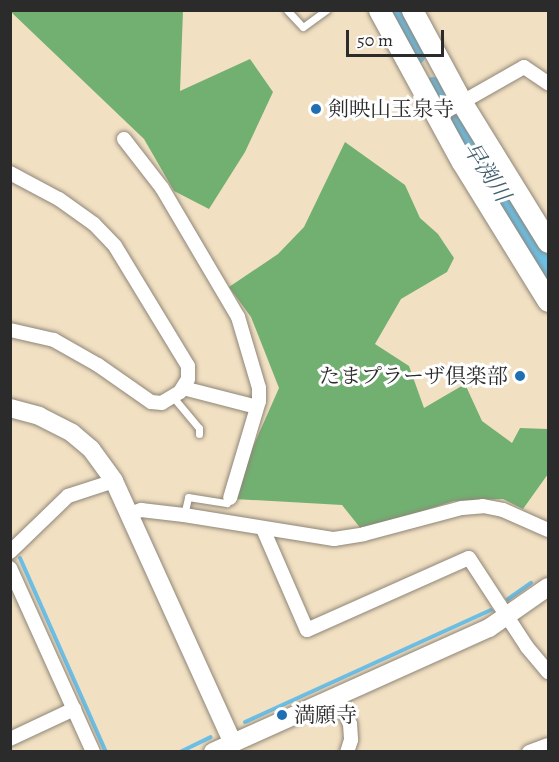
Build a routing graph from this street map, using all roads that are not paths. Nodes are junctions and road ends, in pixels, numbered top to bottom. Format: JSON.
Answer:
{"nodes":[{"id":1,"x":287,"y":10,"type":"edge"},
{"id":2,"x":326,"y":10,"type":"edge"},
{"id":3,"x":379,"y":10,"type":"edge"},
{"id":4,"x":412,"y":10,"type":"edge"},
{"id":5,"x":549,"y":83,"type":"edge"},
{"id":6,"x":462,"y":103,"type":"junction"},
{"id":7,"x":436,"y":117,"type":"junction"},
{"id":8,"x":124,"y":139,"type":"dead end"},
{"id":9,"x":10,"y":174,"type":"edge"},
{"id":10,"x":549,"y":242,"type":"edge"},
{"id":11,"x":549,"y":301,"type":"edge"},
{"id":12,"x":10,"y":330,"type":"edge"},
{"id":13,"x":178,"y":392,"type":"junction"},
{"id":14,"x":257,"y":407,"type":"junction"},
{"id":15,"x":10,"y":408,"type":"edge"},
{"id":16,"x":199,"y":434,"type":"dead end"},
{"id":17,"x":114,"y":481,"type":"junction"},
{"id":18,"x":230,"y":498,"type":"joint"},
{"id":19,"x":130,"y":514,"type":"junction"},
{"id":20,"x":184,"y":515,"type":"junction"},
{"id":21,"x":547,"y":525,"type":"edge"},
{"id":22,"x":263,"y":529,"type":"junction"},
{"id":23,"x":10,"y":552,"type":"edge"},
{"id":24,"x":10,"y":568,"type":"edge"},
{"id":25,"x":549,"y":587,"type":"edge"},
{"id":26,"x":507,"y":617,"type":"junction"},
{"id":27,"x":549,"y":672,"type":"edge"},
{"id":28,"x":338,"y":697,"type":"junction"},
{"id":29,"x":74,"y":709,"type":"junction"},
{"id":30,"x":10,"y":739,"type":"edge"},
{"id":31,"x":233,"y":743,"type":"junction"},
{"id":32,"x":549,"y":746,"type":"edge"},
{"id":33,"x":93,"y":752,"type":"edge"},
{"id":34,"x":213,"y":752,"type":"edge"},
{"id":35,"x":347,"y":752,"type":"edge"},
{"id":36,"x":529,"y":752,"type":"edge"}],
"edges":[{"from":1,"to":2,"type":"lane"},
{"from":3,"to":7,"type":"main road"},
{"from":4,"to":6,"type":"main road"},
{"from":5,"to":6,"type":"street"},
{"from":6,"to":7,"type":"street"},
{"from":6,"to":10,"type":"main road"},
{"from":7,"to":11,"type":"main road"},
{"from":8,"to":14,"type":"street"},
{"from":9,"to":13,"type":"street"},
{"from":12,"to":13,"type":"street"},
{"from":13,"to":14,"type":"street"},
{"from":13,"to":16,"type":"lane"},
{"from":14,"to":18,"type":"street"},
{"from":15,"to":17,"type":"street"},
{"from":17,"to":19,"type":"street"},
{"from":17,"to":23,"type":"street"},
{"from":18,"to":20,"type":"lane"},
{"from":19,"to":20,"type":"street"},
{"from":19,"to":31,"type":"street"},
{"from":20,"to":22,"type":"street"},
{"from":21,"to":22,"type":"street"},
{"from":22,"to":26,"type":"street"},
{"from":24,"to":29,"type":"street"},
{"from":25,"to":26,"type":"street"},
{"from":26,"to":27,"type":"street"},
{"from":26,"to":28,"type":"street"},
{"from":28,"to":31,"type":"street"},
{"from":28,"to":35,"type":"street"},
{"from":29,"to":30,"type":"street"},
{"from":29,"to":33,"type":"street"},
{"from":31,"to":34,"type":"street"},
{"from":32,"to":36,"type":"street"}]}
